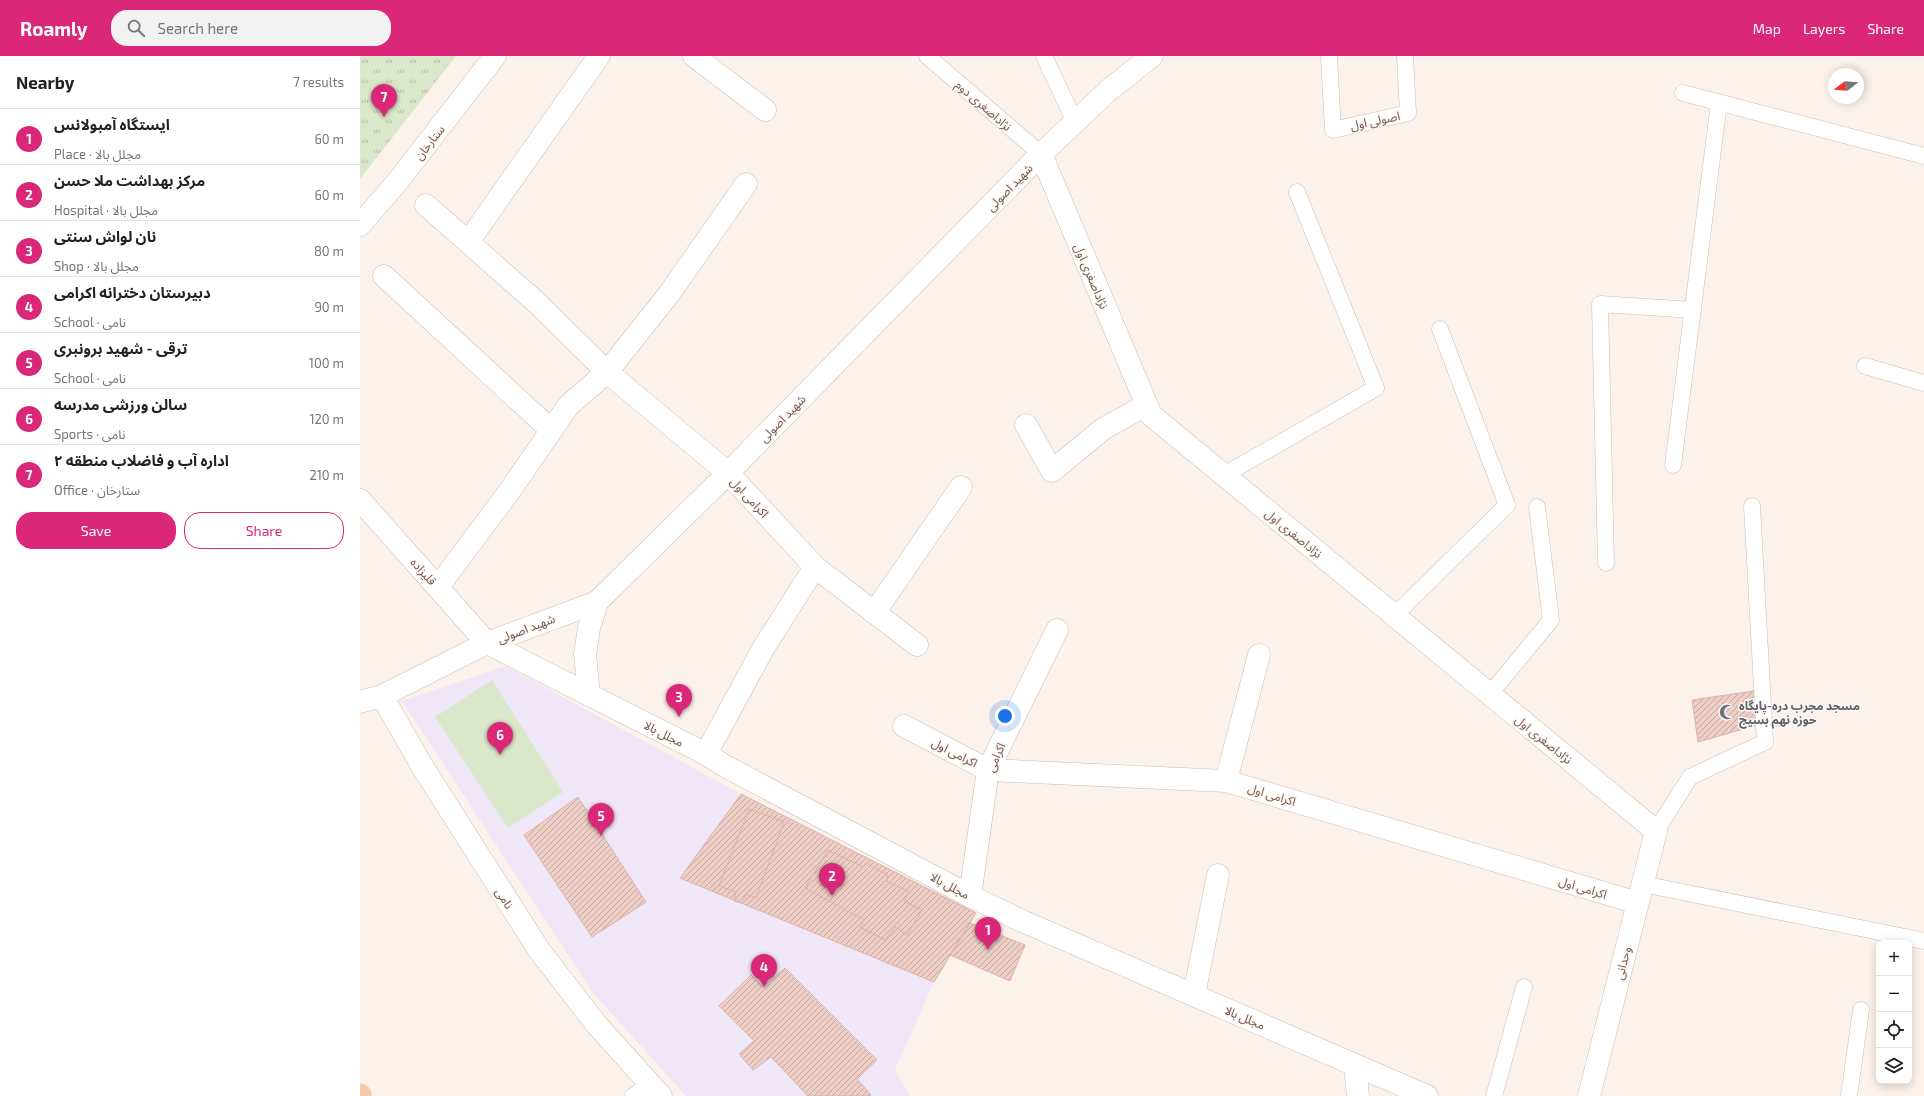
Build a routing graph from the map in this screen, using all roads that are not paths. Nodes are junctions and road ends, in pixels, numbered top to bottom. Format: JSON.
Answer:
{"nodes":[{"id":1,"x":495,"y":56,"type":"edge"},
{"id":2,"x":599,"y":56,"type":"edge"},
{"id":3,"x":694,"y":56,"type":"edge"},
{"id":4,"x":927,"y":56,"type":"edge"},
{"id":5,"x":1044,"y":56,"type":"edge"},
{"id":6,"x":1152,"y":56,"type":"edge"},
{"id":7,"x":1328,"y":56,"type":"edge"},
{"id":8,"x":1405,"y":56,"type":"edge"},
{"id":9,"x":1682,"y":93,"type":"dead end"},
{"id":10,"x":1719,"y":102,"type":"junction"},
{"id":11,"x":764,"y":110,"type":"dead end"},
{"id":12,"x":1075,"y":122,"type":"junction"},
{"id":13,"x":1041,"y":154,"type":"junction"},
{"id":14,"x":1924,"y":156,"type":"edge"},
{"id":15,"x":746,"y":184,"type":"dead end"},
{"id":16,"x":1297,"y":192,"type":"dead end"},
{"id":17,"x":426,"y":204,"type":"dead end"},
{"id":18,"x":360,"y":225,"type":"edge"},
{"id":19,"x":468,"y":242,"type":"junction"},
{"id":20,"x":384,"y":276,"type":"dead end"},
{"id":21,"x":1693,"y":310,"type":"junction"},
{"id":22,"x":1440,"y":329,"type":"dead end"},
{"id":23,"x":1865,"y":366,"type":"dead end"},
{"id":24,"x":607,"y":372,"type":"junction"},
{"id":25,"x":1924,"y":383,"type":"edge"},
{"id":26,"x":1146,"y":404,"type":"junction"},
{"id":27,"x":1026,"y":425,"type":"dead end"},
{"id":28,"x":551,"y":430,"type":"junction"},
{"id":29,"x":1674,"y":465,"type":"dead end"},
{"id":30,"x":728,"y":473,"type":"junction"},
{"id":31,"x":1224,"y":475,"type":"junction"},
{"id":32,"x":961,"y":487,"type":"dead end"},
{"id":33,"x":360,"y":500,"type":"edge"},
{"id":34,"x":1752,"y":506,"type":"dead end"},
{"id":35,"x":1537,"y":507,"type":"dead end"},
{"id":36,"x":1606,"y":563,"type":"dead end"},
{"id":37,"x":815,"y":567,"type":"junction"},
{"id":38,"x":438,"y":587,"type":"junction"},
{"id":39,"x":597,"y":602,"type":"junction"},
{"id":40,"x":874,"y":613,"type":"junction"},
{"id":41,"x":1394,"y":616,"type":"junction"},
{"id":42,"x":1057,"y":630,"type":"dead end"},
{"id":43,"x":487,"y":643,"type":"junction"},
{"id":44,"x":917,"y":645,"type":"dead end"},
{"id":45,"x":1259,"y":655,"type":"dead end"},
{"id":46,"x":1490,"y":694,"type":"junction"},
{"id":47,"x":589,"y":695,"type":"junction"},
{"id":48,"x":382,"y":696,"type":"junction"},
{"id":49,"x":360,"y":702,"type":"edge"},
{"id":50,"x":904,"y":726,"type":"dead end"},
{"id":51,"x":706,"y":754,"type":"junction"},
{"id":52,"x":988,"y":770,"type":"junction"},
{"id":53,"x":1226,"y":781,"type":"junction"},
{"id":54,"x":1656,"y":831,"type":"junction"},
{"id":55,"x":1218,"y":876,"type":"dead end"},
{"id":56,"x":1640,"y":893,"type":"junction"},
{"id":57,"x":970,"y":896,"type":"junction"},
{"id":58,"x":1924,"y":941,"type":"edge"},
{"id":59,"x":1524,"y":987,"type":"dead end"},
{"id":60,"x":1194,"y":995,"type":"junction"},
{"id":61,"x":1861,"y":1010,"type":"dead end"},
{"id":62,"x":1355,"y":1065,"type":"junction"},
{"id":63,"x":648,"y":1092,"type":"edge"},
{"id":64,"x":1358,"y":1096,"type":"edge"},
{"id":65,"x":1427,"y":1096,"type":"edge"},
{"id":66,"x":1494,"y":1096,"type":"edge"},
{"id":67,"x":1589,"y":1096,"type":"edge"},
{"id":68,"x":1849,"y":1096,"type":"edge"}],
"edges":[{"from":1,"to":18,"type":"street","name":"ستارخان"},
{"from":2,"to":19,"type":"street"},
{"from":3,"to":11,"type":"street"},
{"from":4,"to":13,"type":"lane","name":"نژاداصغری دوم"},
{"from":5,"to":12,"type":"lane"},
{"from":6,"to":12,"type":"street","name":"شهید اصولی"},
{"from":7,"to":8,"type":"lane","name":"اصولی اول"},
{"from":9,"to":10,"type":"lane"},
{"from":10,"to":14,"type":"lane"},
{"from":10,"to":21,"type":"lane"},
{"from":12,"to":13,"type":"street","name":"شهید اصولی"},
{"from":13,"to":26,"type":"street","name":"نژاداصغری اول"},
{"from":13,"to":30,"type":"street","name":"شهید اصولی"},
{"from":15,"to":24,"type":"street"},
{"from":16,"to":31,"type":"lane"},
{"from":17,"to":19,"type":"street","name":"اکرامی اول"},
{"from":19,"to":24,"type":"street","name":"اکرامی اول"},
{"from":20,"to":28,"type":"street"},
{"from":21,"to":29,"type":"lane"},
{"from":21,"to":36,"type":"lane"},
{"from":22,"to":41,"type":"lane"},
{"from":23,"to":25,"type":"lane"},
{"from":24,"to":28,"type":"street"},
{"from":24,"to":30,"type":"street","name":"اکرامی اول"},
{"from":26,"to":27,"type":"street"},
{"from":26,"to":31,"type":"street","name":"نژاداصغری اول"},
{"from":28,"to":38,"type":"street"},
{"from":30,"to":37,"type":"street","name":"اکرامی اول"},
{"from":30,"to":39,"type":"street","name":"شهید اصولی"},
{"from":31,"to":41,"type":"street","name":"نژاداصغری اول"},
{"from":32,"to":40,"type":"street"},
{"from":33,"to":38,"type":"street","name":"قلیزاده"},
{"from":34,"to":54,"type":"lane"},
{"from":35,"to":46,"type":"lane"},
{"from":37,"to":40,"type":"street","name":"اکرامی اول"},
{"from":37,"to":51,"type":"street"},
{"from":38,"to":43,"type":"street","name":"قلیزاده"},
{"from":39,"to":43,"type":"street","name":"شهید اصولی"},
{"from":39,"to":47,"type":"street"},
{"from":40,"to":44,"type":"street","name":"اکرامی اول"},
{"from":41,"to":46,"type":"street","name":"نژاداصغری اول"},
{"from":42,"to":52,"type":"street","name":"اکرامی"},
{"from":43,"to":47,"type":"street","name":"مجلل بالا"},
{"from":43,"to":48,"type":"street","name":"شهید اصولی"},
{"from":45,"to":53,"type":"street"},
{"from":46,"to":54,"type":"street","name":"نژاداصغری اول"},
{"from":47,"to":51,"type":"street","name":"مجلل بالا"},
{"from":48,"to":49,"type":"street","name":"شهید اصولی"},
{"from":48,"to":63,"type":"street","name":"نامی"},
{"from":50,"to":52,"type":"street","name":"اکرامی اول"},
{"from":51,"to":57,"type":"street","name":"مجلل بالا"},
{"from":52,"to":53,"type":"street","name":"اکرامی اول"},
{"from":52,"to":57,"type":"street","name":"اکرامی"},
{"from":53,"to":56,"type":"street","name":"اکرامی اول"},
{"from":54,"to":56,"type":"street","name":"وحدانی"},
{"from":55,"to":60,"type":"street"},
{"from":56,"to":58,"type":"lane"},
{"from":56,"to":67,"type":"street","name":"وحدانی"},
{"from":57,"to":60,"type":"street","name":"مجلل بالا"},
{"from":59,"to":66,"type":"lane"},
{"from":60,"to":62,"type":"street","name":"مجلل بالا"},
{"from":61,"to":68,"type":"lane"},
{"from":62,"to":64,"type":"street"},
{"from":62,"to":65,"type":"street","name":"مجلل بالا"}]}
